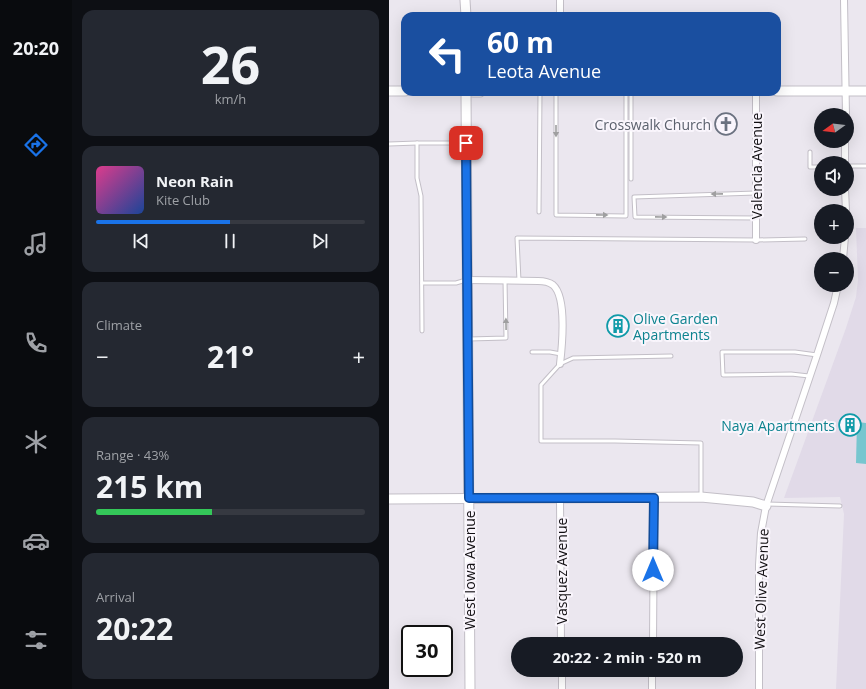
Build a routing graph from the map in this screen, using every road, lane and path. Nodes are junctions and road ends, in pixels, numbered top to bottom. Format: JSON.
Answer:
{"nodes":[{"id":1,"x":465,"y":0,"type":"edge"},
{"id":2,"x":560,"y":0,"type":"edge"},
{"id":3,"x":844,"y":0,"type":"edge"},
{"id":4,"x":465,"y":12,"type":"edge"},
{"id":5,"x":560,"y":12,"type":"edge"},
{"id":6,"x":389,"y":91,"type":"edge"},
{"id":7,"x":401,"y":91,"type":"edge"},
{"id":8,"x":781,"y":91,"type":"edge"},
{"id":9,"x":846,"y":91,"type":"junction"},
{"id":10,"x":866,"y":91,"type":"edge"},
{"id":11,"x":465,"y":96,"type":"edge"},
{"id":12,"x":540,"y":96,"type":"edge"},
{"id":13,"x":556,"y":96,"type":"edge"},
{"id":14,"x":626,"y":96,"type":"edge"},
{"id":15,"x":631,"y":96,"type":"edge"},
{"id":16,"x":756,"y":96,"type":"edge"},
{"id":17,"x":846,"y":108,"type":"edge"},
{"id":18,"x":466,"y":143,"type":"junction"},
{"id":19,"x":389,"y":144,"type":"edge"},
{"id":20,"x":417,"y":144,"type":"junction"},
{"id":21,"x":810,"y":152,"type":"dead end"},
{"id":22,"x":854,"y":166,"type":"edge"},
{"id":23,"x":866,"y":166,"type":"edge"},
{"id":24,"x":814,"y":167,"type":"edge"},
{"id":25,"x":631,"y":179,"type":"dead end"},
{"id":26,"x":756,"y":193,"type":"junction"},
{"id":27,"x":539,"y":212,"type":"dead end"},
{"id":28,"x":756,"y":218,"type":"junction"},
{"id":29,"x":805,"y":239,"type":"dead end"},
{"id":30,"x":756,"y":240,"type":"junction"},
{"id":31,"x":467,"y":280,"type":"junction"},
{"id":32,"x":505,"y":280,"type":"junction"},
{"id":33,"x":519,"y":280,"type":"junction"},
{"id":34,"x":422,"y":283,"type":"junction"},
{"id":35,"x":836,"y":292,"type":"edge"},
{"id":36,"x":422,"y":331,"type":"dead end"},
{"id":37,"x":467,"y":339,"type":"junction"},
{"id":38,"x":532,"y":352,"type":"dead end"},
{"id":39,"x":561,"y":354,"type":"junction"},
{"id":40,"x":817,"y":355,"type":"junction"},
{"id":41,"x":671,"y":356,"type":"dead end"},
{"id":42,"x":559,"y":364,"type":"junction"},
{"id":43,"x":810,"y":376,"type":"junction"},
{"id":44,"x":701,"y":497,"type":"junction"},
{"id":45,"x":469,"y":498,"type":"junction"},
{"id":46,"x":560,"y":498,"type":"junction"},
{"id":47,"x":654,"y":498,"type":"junction"},
{"id":48,"x":389,"y":499,"type":"edge"},
{"id":49,"x":767,"y":505,"type":"junction"},
{"id":50,"x":841,"y":506,"type":"dead end"},
{"id":51,"x":561,"y":637,"type":"edge"},
{"id":52,"x":653,"y":637,"type":"edge"},
{"id":53,"x":562,"y":677,"type":"edge"},
{"id":54,"x":652,"y":677,"type":"edge"},
{"id":55,"x":469,"y":689,"type":"edge"},
{"id":56,"x":562,"y":689,"type":"edge"},
{"id":57,"x":652,"y":689,"type":"edge"},
{"id":58,"x":759,"y":689,"type":"edge"}],
"edges":[{"from":1,"to":4,"type":"street"},
{"from":2,"to":5,"type":"street"},
{"from":3,"to":9,"type":"street"},
{"from":6,"to":7,"type":"street"},
{"from":8,"to":9,"type":"street"},
{"from":9,"to":10,"type":"street"},
{"from":9,"to":17,"type":"street"},
{"from":11,"to":18,"type":"street","name":"West Iowa Avenue"},
{"from":12,"to":27,"type":"lane"},
{"from":13,"to":14,"type":"lane","one_way":true},
{"from":15,"to":25,"type":"lane"},
{"from":16,"to":26,"type":"street","name":"Valencia Avenue"},
{"from":18,"to":20,"type":"lane"},
{"from":18,"to":31,"type":"street","name":"West Iowa Avenue"},
{"from":19,"to":20,"type":"lane"},
{"from":20,"to":34,"type":"lane"},
{"from":21,"to":24,"type":"lane"},
{"from":22,"to":23,"type":"lane"},
{"from":26,"to":28,"type":"street","name":"Valencia Avenue"},
{"from":26,"to":28,"type":"lane","one_way":true},
{"from":28,"to":30,"type":"street","name":"Valencia Avenue"},
{"from":29,"to":30,"type":"lane"},
{"from":30,"to":33,"type":"lane"},
{"from":31,"to":32,"type":"street"},
{"from":31,"to":34,"type":"lane"},
{"from":31,"to":37,"type":"street","name":"West Iowa Avenue"},
{"from":32,"to":33,"type":"street"},
{"from":37,"to":32,"type":"lane","one_way":true},
{"from":33,"to":39,"type":"street"},
{"from":34,"to":36,"type":"lane"},
{"from":35,"to":40,"type":"street","name":"West Olive Avenue"},
{"from":37,"to":45,"type":"street","name":"West Iowa Avenue"},
{"from":38,"to":39,"type":"lane"},
{"from":39,"to":42,"type":"street"},
{"from":40,"to":43,"type":"street","name":"West Olive Avenue"},
{"from":40,"to":43,"type":"lane"},
{"from":41,"to":42,"type":"lane"},
{"from":42,"to":44,"type":"lane"},
{"from":43,"to":49,"type":"street","name":"West Olive Avenue"},
{"from":44,"to":47,"type":"street"},
{"from":44,"to":49,"type":"street"},
{"from":45,"to":46,"type":"street"},
{"from":45,"to":48,"type":"street"},
{"from":45,"to":55,"type":"street","name":"West Iowa Avenue"},
{"from":46,"to":47,"type":"street"},
{"from":46,"to":51,"type":"street","name":"Vasquez Avenue"},
{"from":47,"to":52,"type":"street"},
{"from":49,"to":50,"type":"lane"},
{"from":49,"to":58,"type":"street","name":"West Olive Avenue"},
{"from":53,"to":56,"type":"street"},
{"from":54,"to":57,"type":"street"}]}
